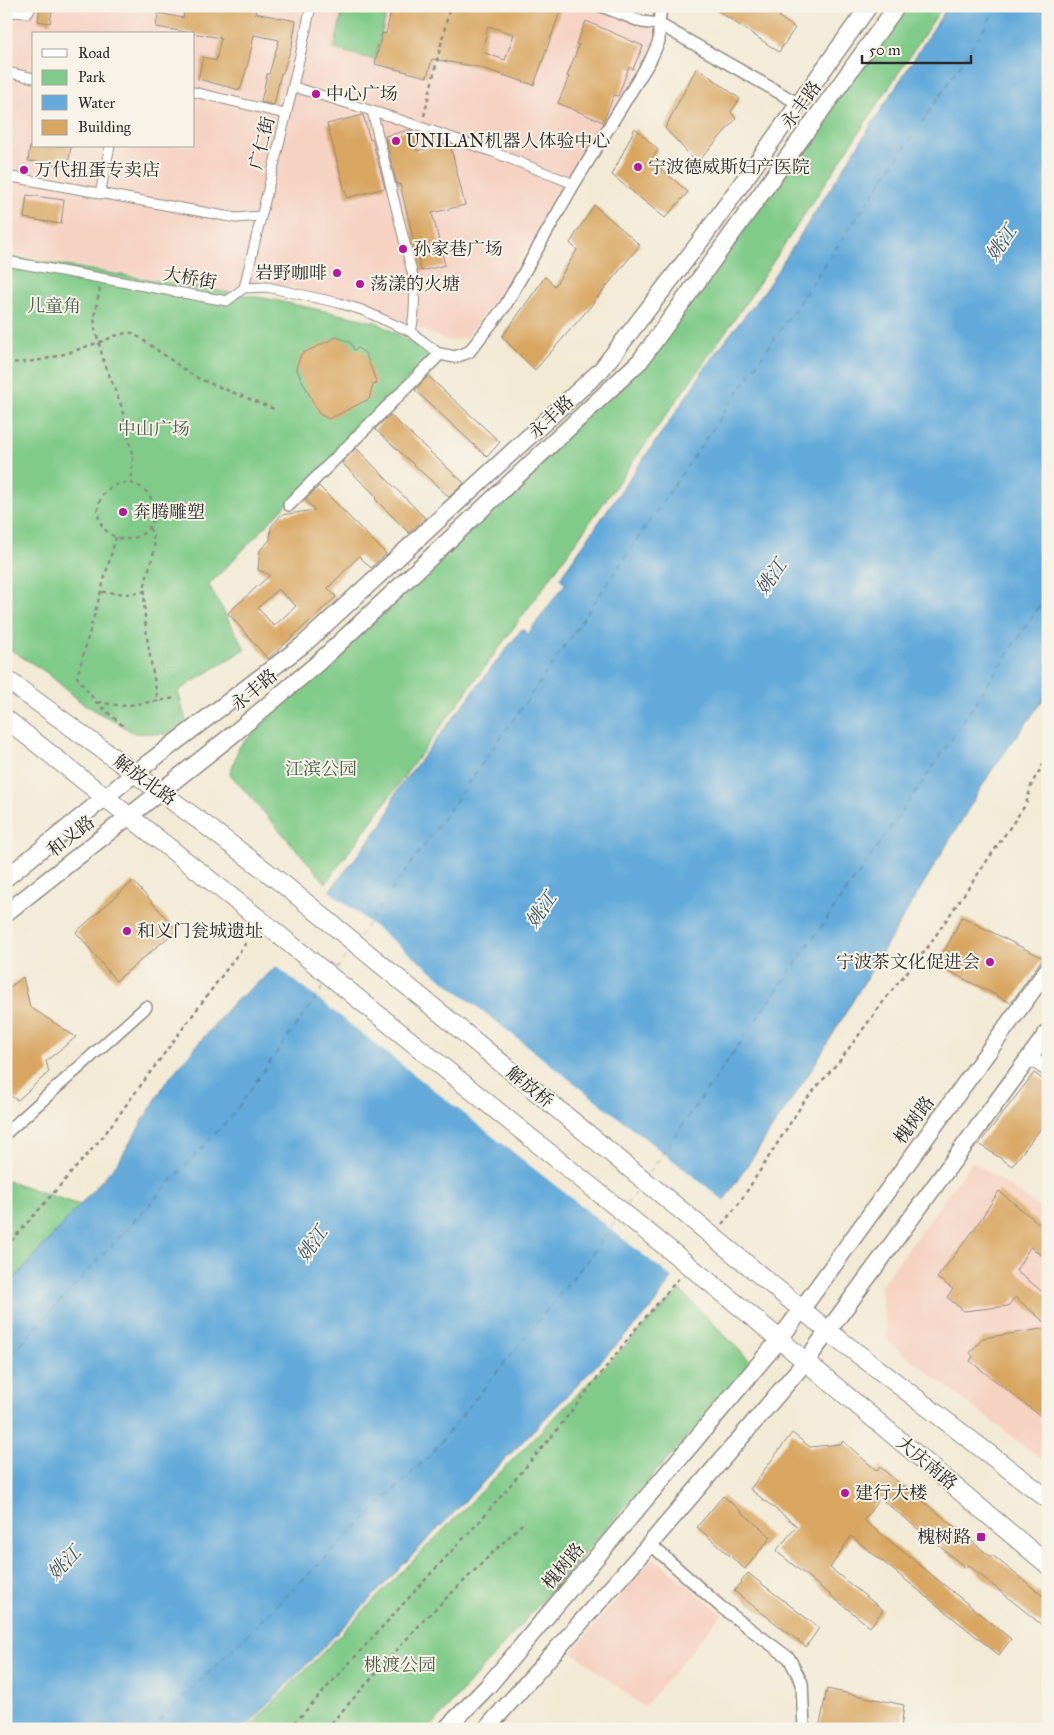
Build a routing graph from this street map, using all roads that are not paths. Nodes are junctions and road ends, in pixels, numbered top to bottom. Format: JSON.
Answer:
{"nodes":[{"id":1,"x":32,"y":6,"type":"edge"},
{"id":2,"x":311,"y":6,"type":"edge"},
{"id":3,"x":601,"y":6,"type":"edge"},
{"id":4,"x":661,"y":6,"type":"edge"},
{"id":5,"x":869,"y":6,"type":"edge"},
{"id":6,"x":897,"y":6,"type":"edge"},
{"id":7,"x":6,"y":12,"type":"edge"},
{"id":8,"x":658,"y":24,"type":"junction"},
{"id":9,"x":6,"y":72,"type":"edge"},
{"id":10,"x":32,"y":78,"type":"edge"},
{"id":11,"x":294,"y":87,"type":"junction"},
{"id":12,"x":195,"y":92,"type":"edge"},
{"id":13,"x":798,"y":104,"type":"junction"},
{"id":14,"x":372,"y":111,"type":"junction"},
{"id":15,"x":285,"y":114,"type":"junction"},
{"id":16,"x":110,"y":148,"type":"edge"},
{"id":17,"x":6,"y":176,"type":"edge"},
{"id":18,"x":574,"y":184,"type":"junction"},
{"id":19,"x":100,"y":194,"type":"junction"},
{"id":20,"x":260,"y":216,"type":"junction"},
{"id":21,"x":6,"y":261,"type":"edge"},
{"id":22,"x":244,"y":288,"type":"junction"},
{"id":23,"x":411,"y":332,"type":"junction"},
{"id":24,"x":440,"y":354,"type":"junction"},
{"id":25,"x":289,"y":505,"type":"dead end"},
{"id":26,"x":6,"y":679,"type":"edge"},
{"id":27,"x":6,"y":719,"type":"edge"},
{"id":28,"x":135,"y":773,"type":"junction"},
{"id":29,"x":160,"y":791,"type":"junction"},
{"id":30,"x":105,"y":797,"type":"junction"},
{"id":31,"x":128,"y":816,"type":"junction"},
{"id":32,"x":6,"y":878,"type":"edge"},
{"id":33,"x":283,"y":884,"type":"joint"},
{"id":34,"x":6,"y":913,"type":"edge"},
{"id":35,"x":1048,"y":969,"type":"edge"},
{"id":36,"x":146,"y":1008,"type":"dead end"},
{"id":37,"x":1048,"y":1032,"type":"edge"},
{"id":38,"x":1029,"y":1057,"type":"junction"},
{"id":39,"x":1048,"y":1070,"type":"edge"},
{"id":40,"x":6,"y":1133,"type":"edge"},
{"id":41,"x":801,"y":1309,"type":"junction"},
{"id":42,"x":754,"y":1318,"type":"joint"},
{"id":43,"x":828,"y":1331,"type":"junction"},
{"id":44,"x":780,"y":1339,"type":"junction"},
{"id":45,"x":806,"y":1362,"type":"junction"},
{"id":46,"x":1048,"y":1500,"type":"edge"},
{"id":47,"x":650,"y":1544,"type":"junction"},
{"id":48,"x":1048,"y":1565,"type":"edge"},
{"id":49,"x":446,"y":1729,"type":"edge"},
{"id":50,"x":486,"y":1729,"type":"edge"},
{"id":51,"x":804,"y":1729,"type":"edge"}],
"edges":[{"from":1,"to":7,"type":"street"},
{"from":2,"to":11,"type":"street","name":"广仁街"},
{"from":3,"to":8,"type":"street"},
{"from":4,"to":8,"type":"street"},
{"from":5,"to":13,"type":"main road","name":"永丰路"},
{"from":6,"to":29,"type":"main road","name":"永丰路"},
{"from":8,"to":13,"type":"street"},
{"from":8,"to":18,"type":"street"},
{"from":9,"to":10,"type":"street"},
{"from":11,"to":14,"type":"street"},
{"from":11,"to":15,"type":"street","name":"广仁街"},
{"from":12,"to":15,"type":"street"},
{"from":13,"to":28,"type":"main road","name":"永丰路"},
{"from":14,"to":18,"type":"street"},
{"from":14,"to":23,"type":"street"},
{"from":15,"to":20,"type":"street","name":"广仁街"},
{"from":16,"to":19,"type":"street"},
{"from":17,"to":19,"type":"street"},
{"from":18,"to":24,"type":"street"},
{"from":19,"to":20,"type":"street"},
{"from":20,"to":22,"type":"street","name":"广仁街"},
{"from":21,"to":22,"type":"street","name":"大桥街"},
{"from":22,"to":23,"type":"street","name":"大桥街"},
{"from":23,"to":24,"type":"street","name":"大桥街"},
{"from":24,"to":25,"type":"street"},
{"from":26,"to":28,"type":"main road","name":"解放北路"},
{"from":27,"to":30,"type":"main road","name":"解放北路"},
{"from":28,"to":29,"type":"main road","name":"解放北路"},
{"from":28,"to":30,"type":"main road","name":"和义路"},
{"from":29,"to":31,"type":"main road","name":"和义路"},
{"from":29,"to":33,"type":"main road","name":"解放北路"},
{"from":30,"to":31,"type":"main road","name":"解放北路"},
{"from":30,"to":32,"type":"main road","name":"和义路"},
{"from":31,"to":34,"type":"main road","name":"和义路"},
{"from":31,"to":42,"type":"main road","name":"解放北路","bridge":true},
{"from":33,"to":41,"type":"main road","name":"解放桥","bridge":true},
{"from":35,"to":41,"type":"main road","name":"槐树路"},
{"from":36,"to":40,"type":"street"},
{"from":37,"to":38,"type":"main road"},
{"from":38,"to":39,"type":"street"},
{"from":38,"to":43,"type":"main road"},
{"from":41,"to":43,"type":"main road","name":"解放桥"},
{"from":41,"to":44,"type":"main road","name":"槐树路"},
{"from":42,"to":44,"type":"main road","name":"大庆南路"},
{"from":43,"to":45,"type":"main road"},
{"from":43,"to":46,"type":"main road"},
{"from":44,"to":45,"type":"main road","name":"大庆南路"},
{"from":44,"to":49,"type":"main road","name":"槐树路"},
{"from":45,"to":47,"type":"main road"},
{"from":45,"to":48,"type":"main road","name":"大庆南路"},
{"from":47,"to":50,"type":"main road"},
{"from":47,"to":51,"type":"street"}]}
